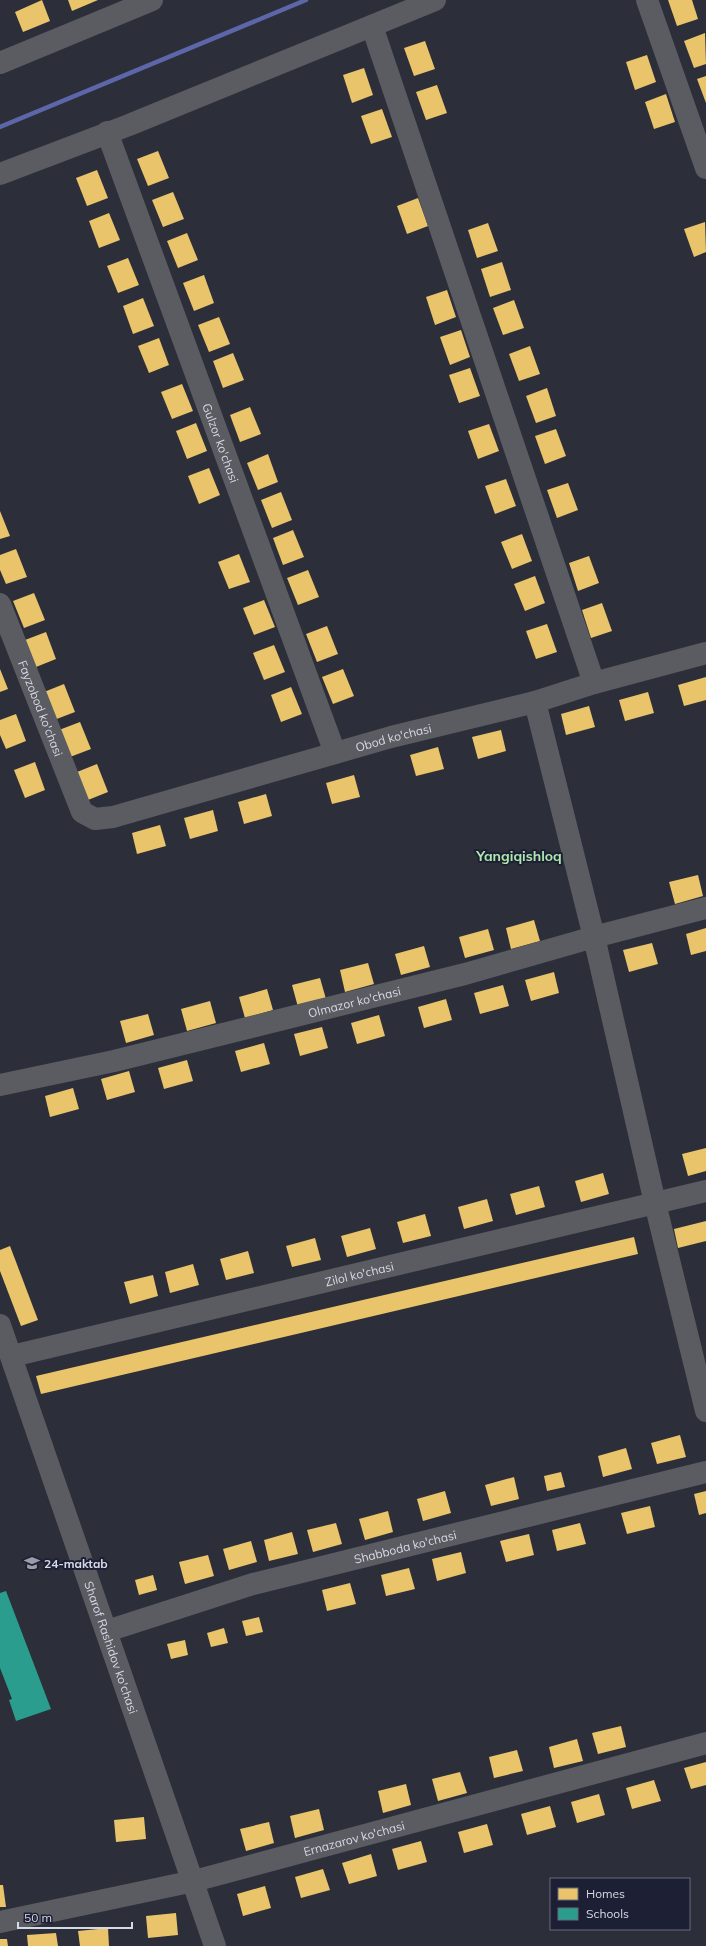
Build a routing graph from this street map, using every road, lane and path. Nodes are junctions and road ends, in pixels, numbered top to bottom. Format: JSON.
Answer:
{"nodes":[{"id":1,"x":152,"y":0,"type":"edge"},
{"id":2,"x":435,"y":0,"type":"edge"},
{"id":3,"x":647,"y":0,"type":"edge"},
{"id":4,"x":372,"y":26,"type":"junction"},
{"id":5,"x":0,"y":62,"type":"edge"},
{"id":6,"x":107,"y":132,"type":"junction"},
{"id":7,"x":706,"y":168,"type":"edge"},
{"id":8,"x":0,"y":174,"type":"edge"},
{"id":9,"x":0,"y":604,"type":"edge"},
{"id":10,"x":706,"y":653,"type":"edge"},
{"id":11,"x":594,"y":684,"type":"junction"},
{"id":12,"x":535,"y":702,"type":"junction"},
{"id":13,"x":335,"y":753,"type":"junction"},
{"id":14,"x":82,"y":812,"type":"joint"},
{"id":15,"x":706,"y":908,"type":"edge"},
{"id":16,"x":594,"y":937,"type":"junction"},
{"id":17,"x":0,"y":1085,"type":"edge"},
{"id":18,"x":706,"y":1191,"type":"edge"},
{"id":19,"x":655,"y":1203,"type":"junction"},
{"id":20,"x":4,"y":1341,"type":"edge"},
{"id":21,"x":706,"y":1411,"type":"edge"},
{"id":22,"x":706,"y":1472,"type":"edge"},
{"id":23,"x":107,"y":1631,"type":"junction"},
{"id":24,"x":706,"y":1743,"type":"edge"},
{"id":25,"x":194,"y":1881,"type":"junction"},
{"id":26,"x":0,"y":1922,"type":"edge"},
{"id":27,"x":215,"y":1946,"type":"edge"}],
"edges":[{"from":1,"to":5,"type":"street"},
{"from":2,"to":4,"type":"street"},
{"from":3,"to":7,"type":"street"},
{"from":4,"to":6,"type":"street"},
{"from":4,"to":11,"type":"street"},
{"from":6,"to":8,"type":"street"},
{"from":6,"to":13,"type":"street","name":"Gulzor ko'chasi"},
{"from":9,"to":14,"type":"street","name":"Fayzobod ko'chasi"},
{"from":10,"to":11,"type":"street","name":"Obod ko'chasi"},
{"from":11,"to":12,"type":"street","name":"Obod ko'chasi"},
{"from":12,"to":13,"type":"street","name":"Obod ko'chasi"},
{"from":12,"to":16,"type":"street"},
{"from":13,"to":14,"type":"street","name":"Obod ko'chasi"},
{"from":15,"to":16,"type":"street","name":"Olmazor ko'chasi"},
{"from":16,"to":17,"type":"street","name":"Olmazor ko'chasi"},
{"from":16,"to":19,"type":"street"},
{"from":18,"to":19,"type":"street","name":"Zilol ko'chasi"},
{"from":19,"to":20,"type":"street","name":"Zilol ko'chasi"},
{"from":19,"to":21,"type":"street"},
{"from":20,"to":23,"type":"street","name":"Sharof Rashidov ko'chasi"},
{"from":22,"to":23,"type":"street","name":"Shabboda ko'chasi"},
{"from":23,"to":25,"type":"street","name":"Sharof Rashidov ko'chasi"},
{"from":24,"to":25,"type":"street","name":"Ernazarov ko'chasi"},
{"from":25,"to":26,"type":"street","name":"Ernazarov ko'chasi"},
{"from":25,"to":27,"type":"street","name":"Sharof Rashidov ko'chasi"}]}
